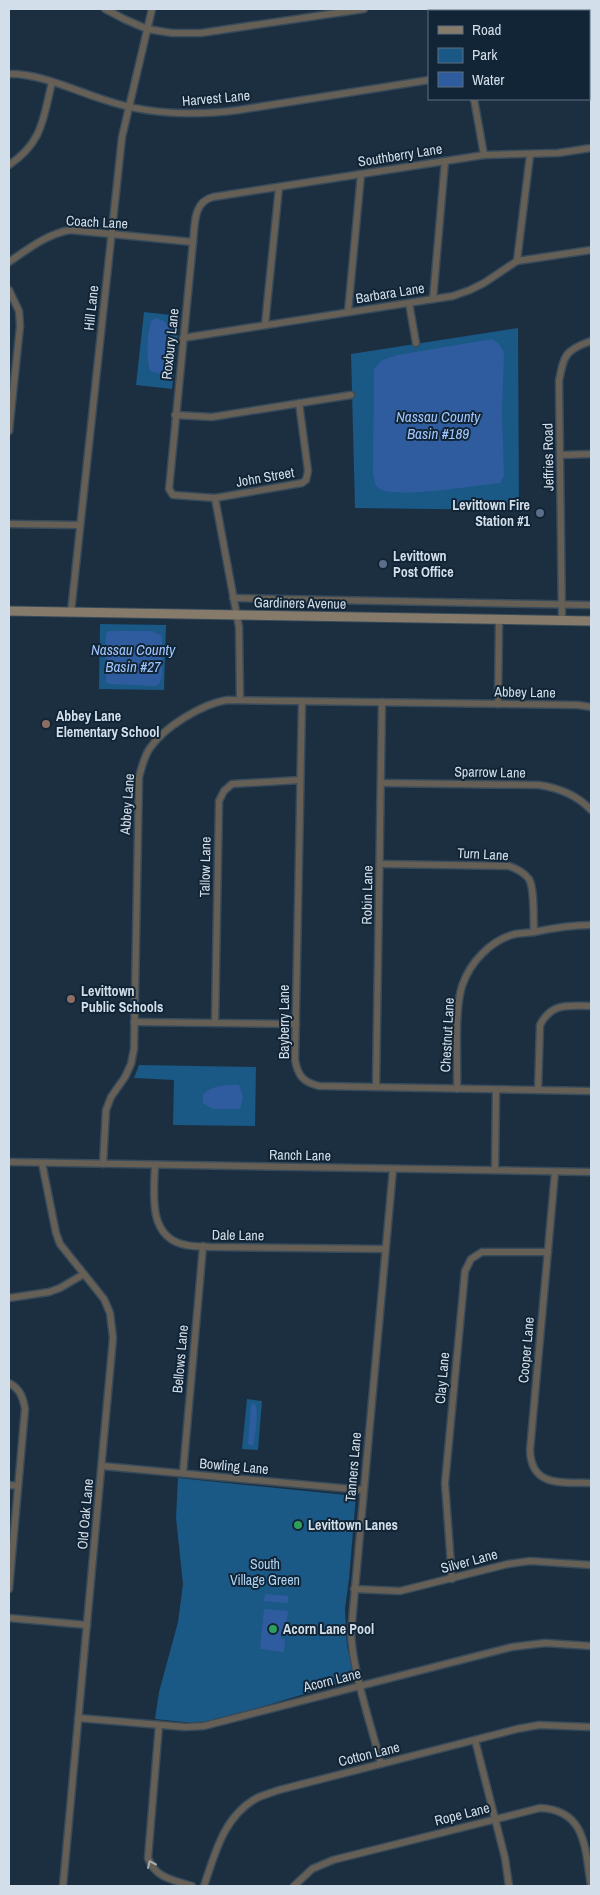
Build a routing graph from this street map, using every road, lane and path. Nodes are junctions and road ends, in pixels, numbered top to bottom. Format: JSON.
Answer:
{"nodes":[{"id":1,"x":105,"y":9,"type":"edge"},
{"id":2,"x":152,"y":9,"type":"edge"},
{"id":3,"x":364,"y":9,"type":"edge"},
{"id":4,"x":147,"y":29,"type":"junction"},
{"id":5,"x":9,"y":74,"type":"edge"},
{"id":6,"x":428,"y":80,"type":"edge"},
{"id":7,"x":52,"y":82,"type":"junction"},
{"id":8,"x":474,"y":100,"type":"edge"},
{"id":9,"x":129,"y":106,"type":"junction"},
{"id":10,"x":591,"y":148,"type":"edge"},
{"id":11,"x":484,"y":155,"type":"junction"},
{"id":12,"x":530,"y":155,"type":"junction"},
{"id":13,"x":445,"y":161,"type":"junction"},
{"id":14,"x":9,"y":165,"type":"edge"},
{"id":15,"x":361,"y":174,"type":"junction"},
{"id":16,"x":279,"y":188,"type":"junction"},
{"id":17,"x":213,"y":197,"type":"joint"},
{"id":18,"x":112,"y":234,"type":"junction"},
{"id":19,"x":193,"y":242,"type":"junction"},
{"id":20,"x":591,"y":250,"type":"edge"},
{"id":21,"x":9,"y":262,"type":"edge"},
{"id":22,"x":517,"y":262,"type":"junction"},
{"id":23,"x":9,"y":290,"type":"edge"},
{"id":24,"x":433,"y":299,"type":"junction"},
{"id":25,"x":409,"y":303,"type":"junction"},
{"id":26,"x":348,"y":312,"type":"junction"},
{"id":27,"x":265,"y":325,"type":"junction"},
{"id":28,"x":184,"y":338,"type":"junction"},
{"id":29,"x":591,"y":341,"type":"edge"},
{"id":30,"x":416,"y":344,"type":"dead end"},
{"id":31,"x":351,"y":394,"type":"dead end"},
{"id":32,"x":299,"y":403,"type":"junction"},
{"id":33,"x":175,"y":415,"type":"junction"},
{"id":34,"x":9,"y":431,"type":"edge"},
{"id":35,"x":591,"y":454,"type":"edge"},
{"id":36,"x":560,"y":455,"type":"junction"},
{"id":37,"x":179,"y":495,"type":"joint"},
{"id":38,"x":215,"y":498,"type":"junction"},
{"id":39,"x":9,"y":524,"type":"edge"},
{"id":40,"x":80,"y":525,"type":"junction"},
{"id":41,"x":233,"y":598,"type":"junction"},
{"id":42,"x":562,"y":604,"type":"junction"},
{"id":43,"x":591,"y":605,"type":"edge"},
{"id":44,"x":9,"y":611,"type":"edge"},
{"id":45,"x":71,"y":612,"type":"junction"},
{"id":46,"x":236,"y":615,"type":"junction"},
{"id":47,"x":499,"y":620,"type":"junction"},
{"id":48,"x":562,"y":620,"type":"junction"},
{"id":49,"x":591,"y":621,"type":"edge"},
{"id":50,"x":240,"y":700,"type":"junction"},
{"id":51,"x":302,"y":702,"type":"junction"},
{"id":52,"x":382,"y":702,"type":"junction"},
{"id":53,"x":498,"y":704,"type":"junction"},
{"id":54,"x":591,"y":707,"type":"edge"},
{"id":55,"x":300,"y":780,"type":"junction"},
{"id":56,"x":381,"y":783,"type":"junction"},
{"id":57,"x":591,"y":810,"type":"edge"},
{"id":58,"x":380,"y":864,"type":"junction"},
{"id":59,"x":591,"y":925,"type":"edge"},
{"id":60,"x":534,"y":932,"type":"junction"},
{"id":61,"x":591,"y":1006,"type":"edge"},
{"id":62,"x":134,"y":1022,"type":"junction"},
{"id":63,"x":215,"y":1023,"type":"junction"},
{"id":64,"x":296,"y":1024,"type":"junction"},
{"id":65,"x":376,"y":1087,"type":"junction"},
{"id":66,"x":457,"y":1089,"type":"junction"},
{"id":67,"x":496,"y":1090,"type":"junction"},
{"id":68,"x":538,"y":1090,"type":"junction"},
{"id":69,"x":591,"y":1091,"type":"edge"},
{"id":70,"x":9,"y":1162,"type":"edge"},
{"id":71,"x":42,"y":1163,"type":"junction"},
{"id":72,"x":103,"y":1164,"type":"junction"},
{"id":73,"x":155,"y":1165,"type":"junction"},
{"id":74,"x":393,"y":1169,"type":"junction"},
{"id":75,"x":495,"y":1170,"type":"junction"},
{"id":76,"x":555,"y":1172,"type":"junction"},
{"id":77,"x":591,"y":1172,"type":"edge"},
{"id":78,"x":203,"y":1246,"type":"junction"},
{"id":79,"x":385,"y":1249,"type":"junction"},
{"id":80,"x":548,"y":1252,"type":"junction"},
{"id":81,"x":84,"y":1274,"type":"junction"},
{"id":82,"x":9,"y":1298,"type":"edge"},
{"id":83,"x":9,"y":1383,"type":"edge"},
{"id":84,"x":102,"y":1466,"type":"junction"},
{"id":85,"x":183,"y":1473,"type":"junction"},
{"id":86,"x":591,"y":1484,"type":"edge"},
{"id":87,"x":9,"y":1485,"type":"edge"},
{"id":88,"x":18,"y":1486,"type":"junction"},
{"id":89,"x":363,"y":1490,"type":"junction"},
{"id":90,"x":591,"y":1565,"type":"edge"},
{"id":91,"x":10,"y":1567,"type":"edge"},
{"id":92,"x":452,"y":1579,"type":"junction"},
{"id":93,"x":9,"y":1589,"type":"edge"},
{"id":94,"x":354,"y":1589,"type":"junction"},
{"id":95,"x":9,"y":1618,"type":"edge"},
{"id":96,"x":87,"y":1625,"type":"junction"},
{"id":97,"x":591,"y":1646,"type":"edge"},
{"id":98,"x":361,"y":1686,"type":"junction"},
{"id":99,"x":78,"y":1718,"type":"junction"},
{"id":100,"x":160,"y":1725,"type":"junction"},
{"id":101,"x":591,"y":1727,"type":"edge"},
{"id":102,"x":475,"y":1740,"type":"junction"},
{"id":103,"x":381,"y":1764,"type":"junction"},
{"id":104,"x":495,"y":1819,"type":"junction"},
{"id":105,"x":63,"y":1886,"type":"edge"},
{"id":106,"x":192,"y":1886,"type":"edge"},
{"id":107,"x":204,"y":1886,"type":"edge"},
{"id":108,"x":294,"y":1886,"type":"edge"},
{"id":109,"x":509,"y":1886,"type":"edge"},
{"id":110,"x":591,"y":1886,"type":"edge"}],
"edges":[{"from":1,"to":4,"type":"street"},
{"from":2,"to":4,"type":"street","name":"Hill Lane"},
{"from":3,"to":4,"type":"street"},
{"from":4,"to":9,"type":"street","name":"Hill Lane"},
{"from":5,"to":7,"type":"street","name":"Harvest Lane"},
{"from":6,"to":9,"type":"street","name":"Harvest Lane"},
{"from":7,"to":9,"type":"street","name":"Harvest Lane"},
{"from":7,"to":14,"type":"street"},
{"from":8,"to":11,"type":"street"},
{"from":9,"to":18,"type":"street","name":"Hill Lane"},
{"from":10,"to":12,"type":"street","name":"Southberry Lane"},
{"from":11,"to":12,"type":"street","name":"Southberry Lane"},
{"from":11,"to":13,"type":"street","name":"Southberry Lane"},
{"from":12,"to":22,"type":"street"},
{"from":13,"to":15,"type":"street","name":"Southberry Lane"},
{"from":13,"to":24,"type":"street"},
{"from":15,"to":16,"type":"street","name":"Southberry Lane"},
{"from":15,"to":26,"type":"street"},
{"from":16,"to":17,"type":"street","name":"Southberry Lane"},
{"from":16,"to":27,"type":"street"},
{"from":17,"to":19,"type":"street","name":"Roxbury Lane"},
{"from":18,"to":19,"type":"street","name":"Coach Lane"},
{"from":18,"to":21,"type":"street","name":"Coach Lane"},
{"from":18,"to":40,"type":"street","name":"Hill Lane"},
{"from":19,"to":28,"type":"street","name":"Roxbury Lane"},
{"from":20,"to":22,"type":"street","name":"Barbara Lane"},
{"from":22,"to":24,"type":"street","name":"Barbara Lane"},
{"from":23,"to":34,"type":"street"},
{"from":24,"to":25,"type":"street","name":"Barbara Lane"},
{"from":25,"to":26,"type":"street","name":"Barbara Lane"},
{"from":25,"to":30,"type":"street"},
{"from":26,"to":27,"type":"street","name":"Barbara Lane"},
{"from":27,"to":28,"type":"street","name":"Barbara Lane"},
{"from":28,"to":33,"type":"street","name":"Roxbury Lane"},
{"from":29,"to":36,"type":"street","name":"Jeffries Road"},
{"from":31,"to":32,"type":"street"},
{"from":32,"to":33,"type":"street"},
{"from":32,"to":38,"type":"street","name":"John Street"},
{"from":33,"to":37,"type":"street","name":"Roxbury Lane"},
{"from":35,"to":36,"type":"street"},
{"from":36,"to":42,"type":"street","name":"Jeffries Road"},
{"from":37,"to":38,"type":"street","name":"John Street"},
{"from":38,"to":41,"type":"street"},
{"from":39,"to":40,"type":"street"},
{"from":40,"to":45,"type":"street","name":"Hill Lane"},
{"from":41,"to":42,"type":"street","name":"Gardiners Avenue"},
{"from":41,"to":46,"type":"street"},
{"from":42,"to":43,"type":"street","name":"Gardiners Avenue"},
{"from":42,"to":48,"type":"street","name":"Jeffries Road"},
{"from":44,"to":45,"type":"main road","name":"Gardiners Avenue"},
{"from":45,"to":46,"type":"main road","name":"Gardiners Avenue"},
{"from":46,"to":47,"type":"main road","name":"Gardiners Avenue"},
{"from":46,"to":50,"type":"street"},
{"from":47,"to":48,"type":"main road","name":"Gardiners Avenue"},
{"from":47,"to":53,"type":"street"},
{"from":48,"to":49,"type":"main road","name":"Gardiners Avenue"},
{"from":50,"to":51,"type":"street","name":"Abbey Lane"},
{"from":50,"to":62,"type":"street","name":"Abbey Lane"},
{"from":51,"to":52,"type":"street","name":"Abbey Lane"},
{"from":51,"to":55,"type":"street","name":"Bayberry Lane"},
{"from":52,"to":53,"type":"street","name":"Abbey Lane"},
{"from":52,"to":56,"type":"street","name":"Robin Lane"},
{"from":53,"to":54,"type":"street","name":"Abbey Lane"},
{"from":55,"to":63,"type":"street","name":"Tallow Lane"},
{"from":55,"to":64,"type":"street","name":"Bayberry Lane"},
{"from":56,"to":57,"type":"street","name":"Sparrow Lane"},
{"from":56,"to":58,"type":"street","name":"Robin Lane"},
{"from":58,"to":60,"type":"street","name":"Turn Lane"},
{"from":58,"to":65,"type":"street","name":"Robin Lane"},
{"from":59,"to":60,"type":"street","name":"Chestnut Lane"},
{"from":60,"to":66,"type":"street","name":"Chestnut Lane"},
{"from":61,"to":68,"type":"street"},
{"from":62,"to":63,"type":"street"},
{"from":62,"to":72,"type":"street","name":"Abbey Lane"},
{"from":63,"to":64,"type":"street"},
{"from":64,"to":65,"type":"street","name":"Bayberry Lane"},
{"from":65,"to":66,"type":"street","name":"Bayberry Lane"},
{"from":66,"to":67,"type":"street","name":"Bayberry Lane"},
{"from":67,"to":68,"type":"street","name":"Bayberry Lane"},
{"from":67,"to":75,"type":"street"},
{"from":68,"to":69,"type":"street","name":"Bayberry Lane"},
{"from":70,"to":71,"type":"street","name":"Ranch Lane"},
{"from":71,"to":72,"type":"street","name":"Ranch Lane"},
{"from":71,"to":81,"type":"street","name":"Old Oak Lane"},
{"from":72,"to":73,"type":"street","name":"Ranch Lane"},
{"from":73,"to":74,"type":"street","name":"Ranch Lane"},
{"from":73,"to":78,"type":"street","name":"Dale Lane"},
{"from":74,"to":75,"type":"street","name":"Ranch Lane"},
{"from":74,"to":79,"type":"street","name":"Tanners Lane"},
{"from":75,"to":76,"type":"street","name":"Ranch Lane"},
{"from":76,"to":77,"type":"street","name":"Ranch Lane"},
{"from":76,"to":80,"type":"street","name":"Cooper Lane"},
{"from":78,"to":79,"type":"street","name":"Dale Lane"},
{"from":78,"to":85,"type":"street","name":"Bellows Lane"},
{"from":79,"to":89,"type":"street","name":"Tanners Lane"},
{"from":80,"to":86,"type":"street","name":"Cooper Lane"},
{"from":80,"to":92,"type":"street","name":"Clay Lane"},
{"from":81,"to":82,"type":"street"},
{"from":81,"to":84,"type":"street","name":"Old Oak Lane"},
{"from":83,"to":88,"type":"street"},
{"from":84,"to":85,"type":"street","name":"Bowling Lane"},
{"from":84,"to":96,"type":"street","name":"Old Oak Lane"},
{"from":85,"to":89,"type":"street","name":"Bowling Lane"},
{"from":87,"to":88,"type":"street"},
{"from":88,"to":91,"type":"street"},
{"from":89,"to":94,"type":"street","name":"Tanners Lane"},
{"from":90,"to":92,"type":"street","name":"Silver Lane"},
{"from":91,"to":93,"type":"street"},
{"from":92,"to":94,"type":"street","name":"Silver Lane"},
{"from":94,"to":98,"type":"street","name":"Tanners Lane"},
{"from":95,"to":96,"type":"street"},
{"from":96,"to":99,"type":"street","name":"Old Oak Lane"},
{"from":97,"to":98,"type":"street","name":"Acorn Lane"},
{"from":98,"to":100,"type":"street","name":"Acorn Lane"},
{"from":98,"to":103,"type":"street","name":"Tanners Lane"},
{"from":99,"to":100,"type":"street","name":"Acorn Lane"},
{"from":99,"to":105,"type":"street","name":"Old Oak Lane"},
{"from":106,"to":100,"type":"street","one_way":true},
{"from":101,"to":102,"type":"street","name":"Cotton Lane"},
{"from":102,"to":103,"type":"street","name":"Cotton Lane"},
{"from":102,"to":104,"type":"street"},
{"from":103,"to":107,"type":"street","name":"Cotton Lane"},
{"from":104,"to":108,"type":"street","name":"Rope Lane"},
{"from":104,"to":109,"type":"street"},
{"from":104,"to":110,"type":"street","name":"Rope Lane"}]}
